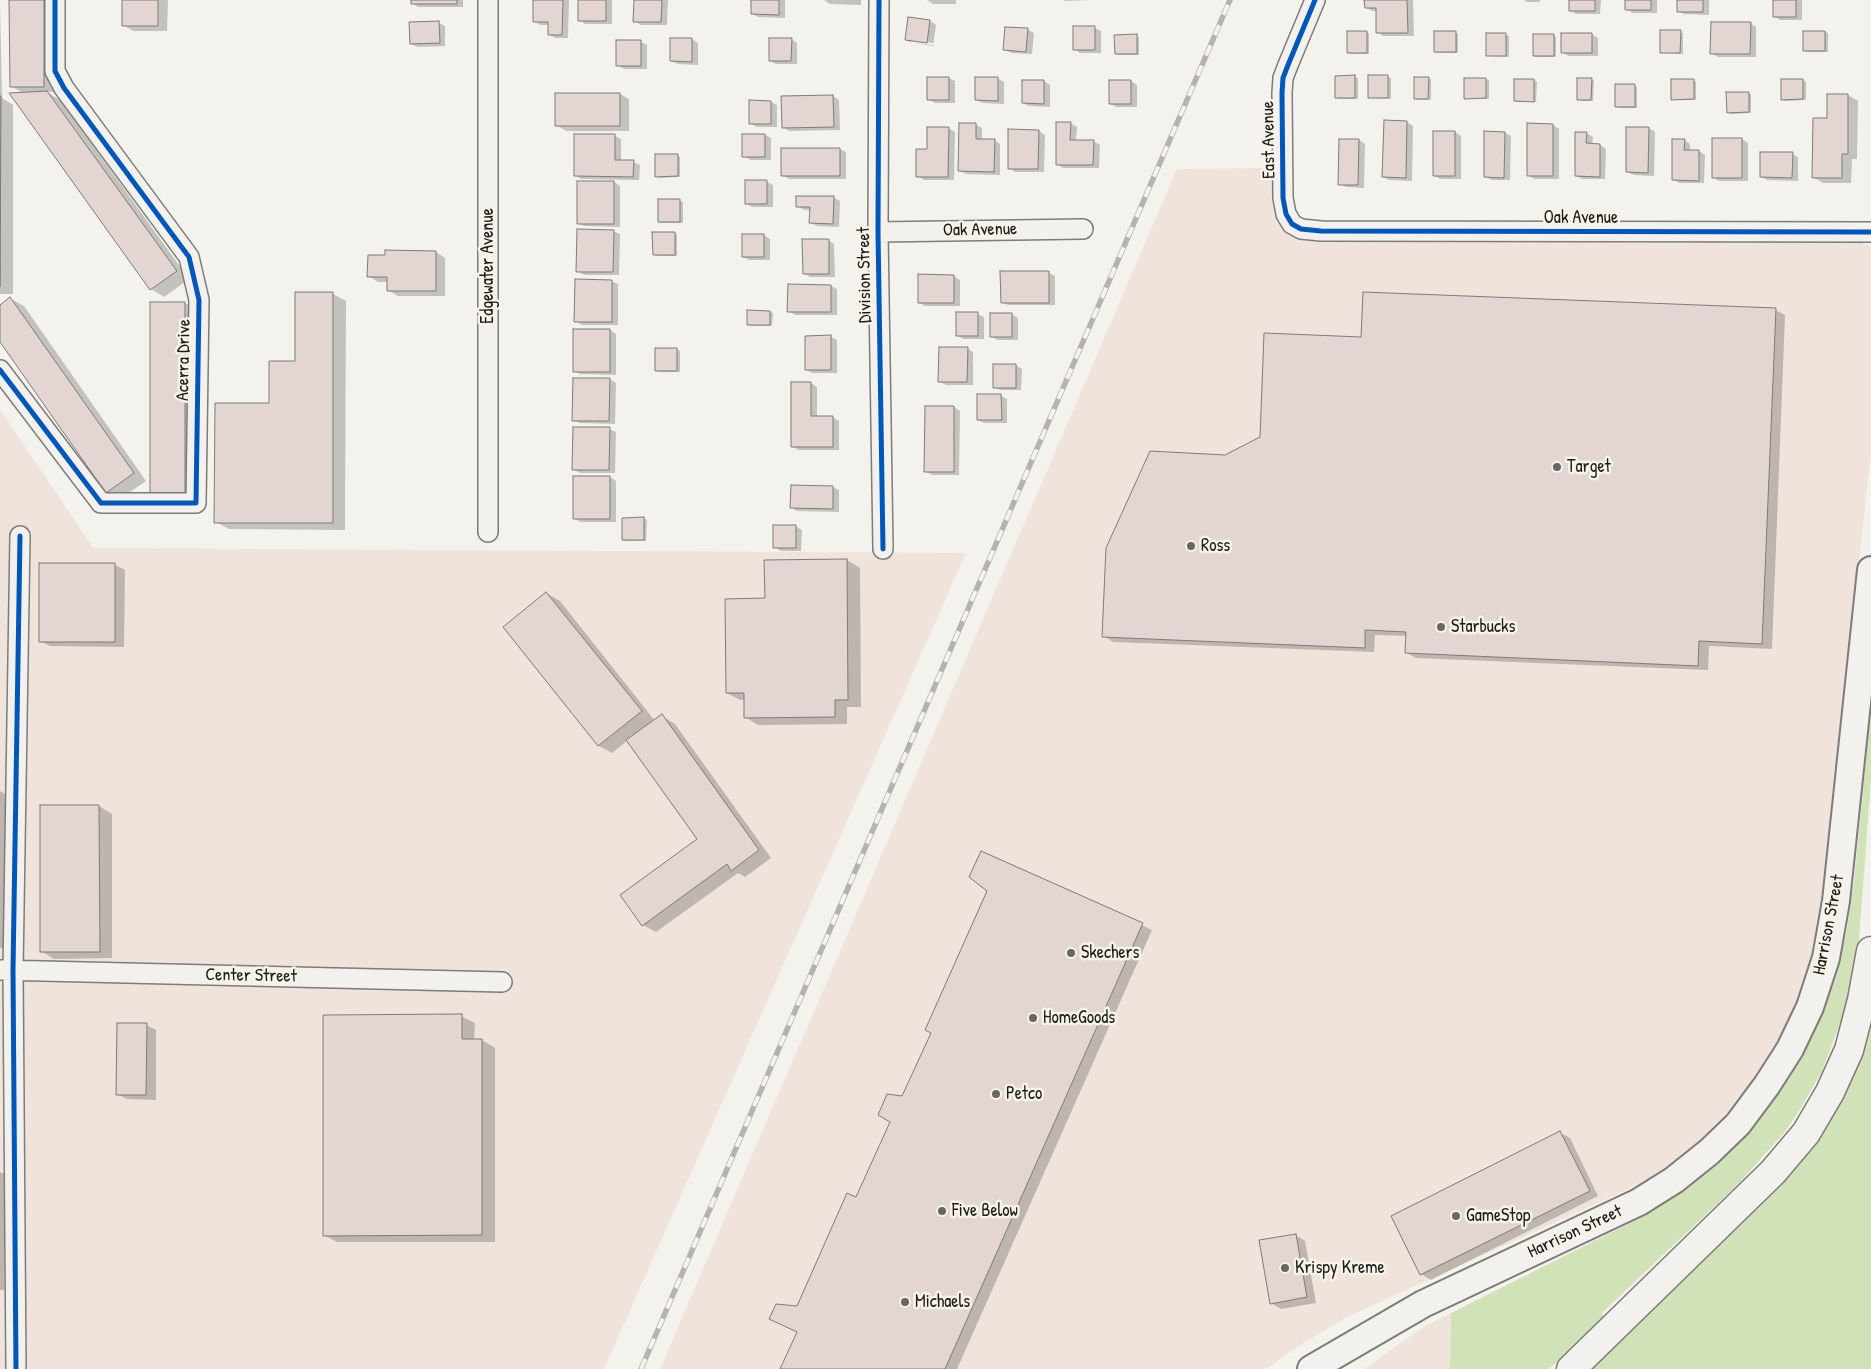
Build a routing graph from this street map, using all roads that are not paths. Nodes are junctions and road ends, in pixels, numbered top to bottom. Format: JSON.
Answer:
{"nodes":[{"id":1,"x":55,"y":0,"type":"edge"},
{"id":2,"x":488,"y":0,"type":"edge"},
{"id":3,"x":879,"y":0,"type":"edge"},
{"id":4,"x":1315,"y":0,"type":"edge"},
{"id":5,"x":1292,"y":224,"type":"joint"},
{"id":6,"x":1083,"y":229,"type":"dead end"},
{"id":7,"x":878,"y":232,"type":"junction"},
{"id":8,"x":1871,"y":232,"type":"edge"},
{"id":9,"x":0,"y":370,"type":"edge"},
{"id":10,"x":488,"y":532,"type":"dead end"},
{"id":11,"x":20,"y":536,"type":"dead end"},
{"id":12,"x":882,"y":549,"type":"dead end"},
{"id":13,"x":1871,"y":570,"type":"edge"},
{"id":14,"x":1871,"y":951,"type":"edge"},
{"id":15,"x":7,"y":970,"type":"edge"},
{"id":16,"x":502,"y":982,"type":"dead end"},
{"id":17,"x":16,"y":1369,"type":"edge"},
{"id":18,"x":1311,"y":1369,"type":"edge"},
{"id":19,"x":1570,"y":1369,"type":"edge"}],
"edges":[{"from":1,"to":9,"type":"street","name":"Acerra Drive"},
{"from":2,"to":10,"type":"street","name":"Edgewater Avenue"},
{"from":3,"to":7,"type":"street","name":"Division Street"},
{"from":4,"to":5,"type":"street","name":"East Avenue"},
{"from":5,"to":8,"type":"street","name":"Oak Avenue"},
{"from":6,"to":7,"type":"street","name":"Oak Avenue"},
{"from":7,"to":12,"type":"street","name":"Division Street"},
{"from":11,"to":15,"type":"street"},
{"from":13,"to":18,"type":"main road","name":"Harrison Street"},
{"from":14,"to":19,"type":"highway"},
{"from":15,"to":16,"type":"street","name":"Center Street"},
{"from":15,"to":17,"type":"street"}]}
